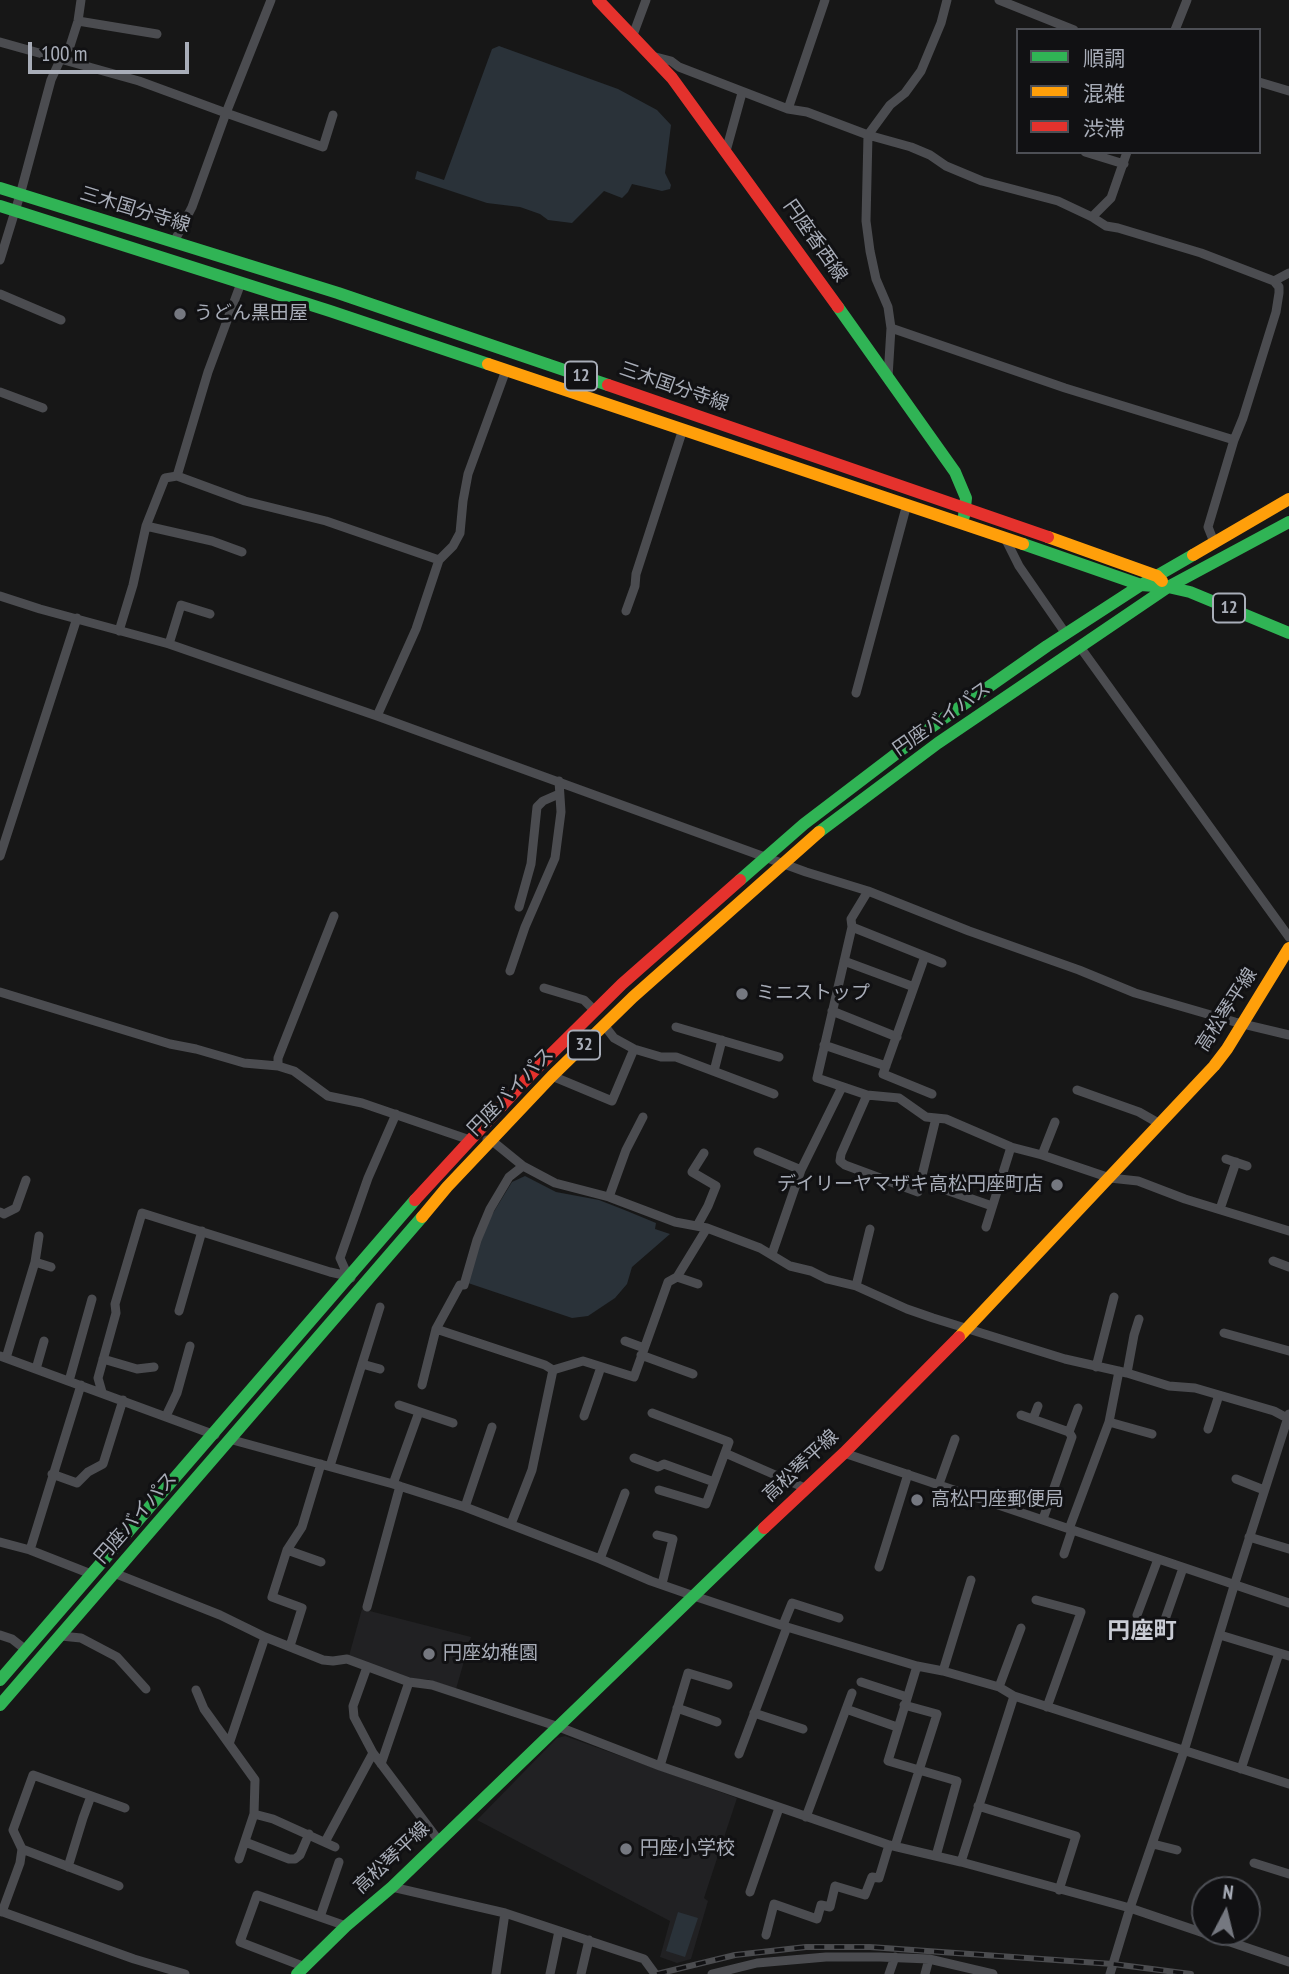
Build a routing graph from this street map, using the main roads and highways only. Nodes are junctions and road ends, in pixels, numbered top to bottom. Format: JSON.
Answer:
{"nodes":[{"id":1,"x":598,"y":0,"type":"edge"},
{"id":2,"x":0,"y":188,"type":"edge"},
{"id":3,"x":0,"y":206,"type":"edge"},
{"id":4,"x":1289,"y":499,"type":"edge"},
{"id":5,"x":966,"y":508,"type":"junction"},
{"id":6,"x":1289,"y":522,"type":"edge"},
{"id":7,"x":963,"y":523,"type":"junction"},
{"id":8,"x":1157,"y":576,"type":"junction"},
{"id":9,"x":1141,"y":586,"type":"junction"},
{"id":10,"x":1168,"y":587,"type":"junction"},
{"id":11,"x":1289,"y":633,"type":"edge"},
{"id":12,"x":1289,"y":948,"type":"edge"},
{"id":13,"x":0,"y":1680,"type":"edge"},
{"id":14,"x":0,"y":1705,"type":"edge"},
{"id":15,"x":301,"y":1970,"type":"edge"}],
"edges":[{"from":1,"to":5,"type":"main road","name":"円座香西線"},
{"from":2,"to":5,"type":"main road","name":"三木国分寺線","number":"12"},
{"from":3,"to":7,"type":"main road","name":"三木国分寺線","number":"12"},
{"from":4,"to":8,"type":"main road","name":"円座バイパス","number":"32"},
{"from":5,"to":7,"type":"main road","name":"円座香西線"},
{"from":5,"to":8,"type":"main road","name":"三木国分寺線","number":"12"},
{"from":6,"to":10,"type":"main road","name":"円座バイパス","number":"32"},
{"from":7,"to":9,"type":"main road","name":"三木国分寺線","number":"12"},
{"from":8,"to":9,"type":"main road","name":"円座バイパス","number":"32"},
{"from":8,"to":10,"type":"main road","name":"三木国分寺線","number":"12"},
{"from":9,"to":10,"type":"main road","name":"三木国分寺線","number":"12"},
{"from":9,"to":13,"type":"main road","name":"円座バイパス","number":"32"},
{"from":10,"to":11,"type":"main road","name":"三木国分寺線","number":"12"},
{"from":10,"to":14,"type":"main road","name":"円座バイパス","number":"32"},
{"from":12,"to":15,"type":"main road","name":"高松琴平線"}]}
